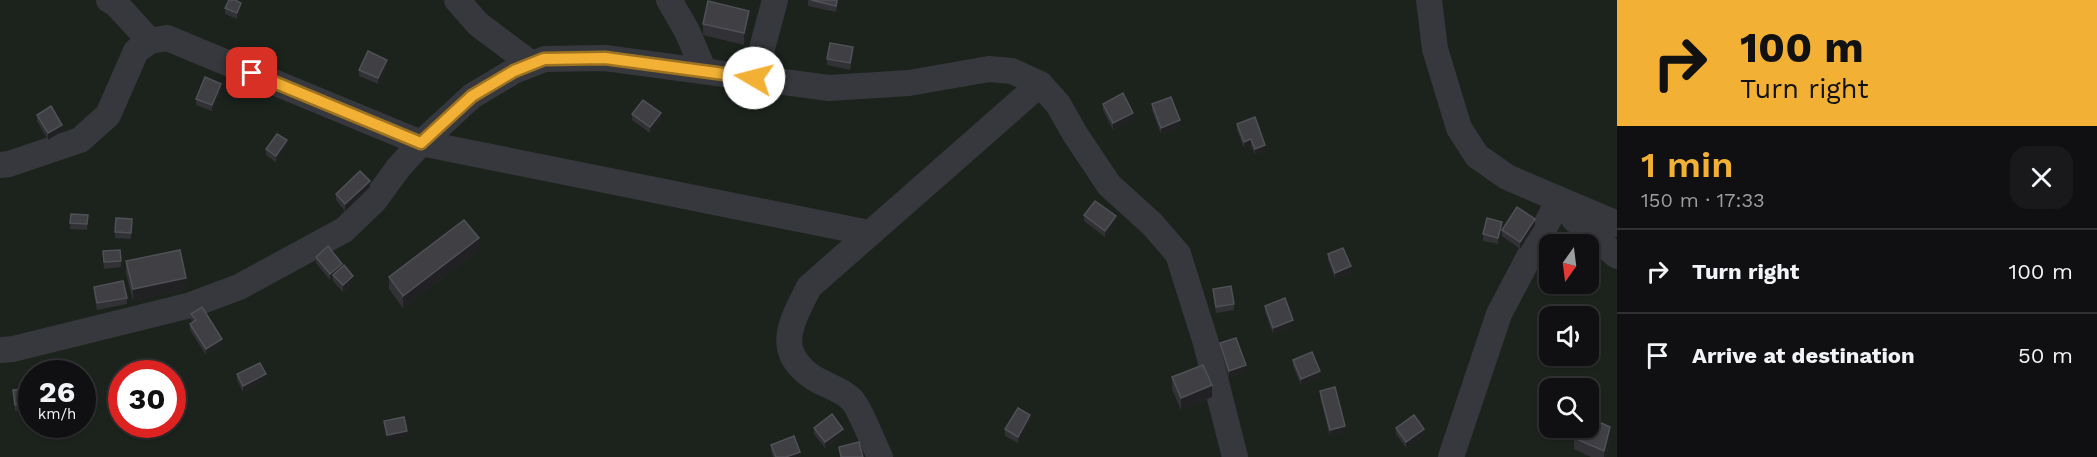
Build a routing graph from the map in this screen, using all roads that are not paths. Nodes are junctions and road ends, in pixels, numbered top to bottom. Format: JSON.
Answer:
{"nodes":[{"id":1,"x":109,"y":0,"type":"edge"},
{"id":2,"x":457,"y":0,"type":"edge"},
{"id":3,"x":669,"y":0,"type":"edge"},
{"id":4,"x":775,"y":0,"type":"edge"},
{"id":5,"x":1429,"y":0,"type":"edge"},
{"id":6,"x":150,"y":41,"type":"junction"},
{"id":7,"x":530,"y":63,"type":"junction"},
{"id":8,"x":704,"y":71,"type":"junction"},
{"id":9,"x":754,"y":78,"type":"junction"},
{"id":10,"x":1040,"y":84,"type":"junction"},
{"id":11,"x":421,"y":143,"type":"junction"},
{"id":12,"x":0,"y":165,"type":"edge"},
{"id":13,"x":1559,"y":200,"type":"junction"},
{"id":14,"x":1617,"y":224,"type":"edge"},
{"id":15,"x":869,"y":233,"type":"junction"},
{"id":16,"x":1617,"y":256,"type":"edge"},
{"id":17,"x":0,"y":350,"type":"edge"},
{"id":18,"x":880,"y":457,"type":"edge"},
{"id":19,"x":1235,"y":457,"type":"edge"},
{"id":20,"x":1451,"y":457,"type":"edge"}],
"edges":[{"from":1,"to":6,"type":"street"},
{"from":2,"to":7,"type":"street"},
{"from":3,"to":8,"type":"street"},
{"from":4,"to":9,"type":"street"},
{"from":5,"to":13,"type":"street"},
{"from":6,"to":11,"type":"street"},
{"from":6,"to":12,"type":"street"},
{"from":7,"to":8,"type":"street"},
{"from":7,"to":11,"type":"street"},
{"from":8,"to":9,"type":"street"},
{"from":9,"to":10,"type":"street"},
{"from":10,"to":15,"type":"street"},
{"from":10,"to":19,"type":"street"},
{"from":11,"to":15,"type":"street"},
{"from":11,"to":17,"type":"street"},
{"from":13,"to":14,"type":"street"},
{"from":13,"to":16,"type":"street"},
{"from":13,"to":20,"type":"street"},
{"from":15,"to":18,"type":"street"}]}
